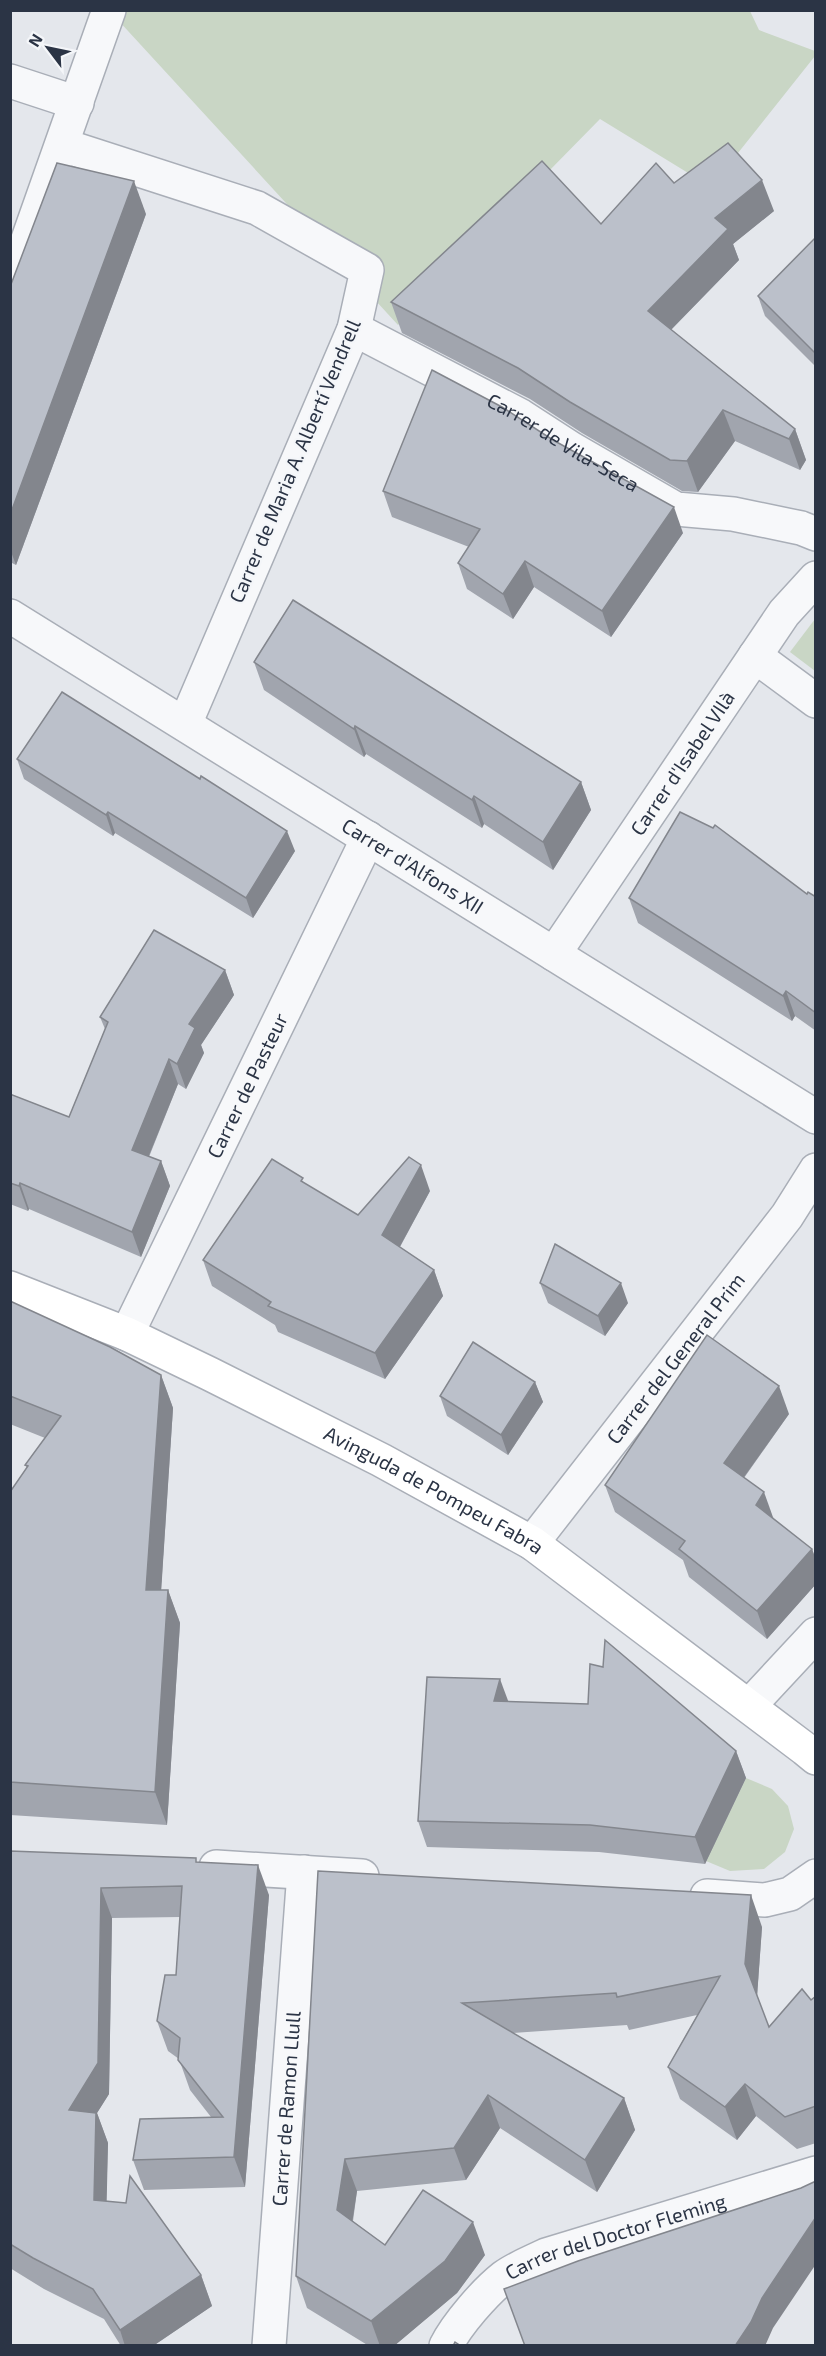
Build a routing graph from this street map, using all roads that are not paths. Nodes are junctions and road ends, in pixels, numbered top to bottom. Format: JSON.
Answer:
{"nodes":[{"id":1,"x":110,"y":10,"type":"edge"},
{"id":2,"x":10,"y":81,"type":"edge"},
{"id":3,"x":77,"y":103,"type":"junction"},
{"id":4,"x":62,"y":145,"type":"junction"},
{"id":5,"x":10,"y":290,"type":"edge"},
{"id":6,"x":354,"y":329,"type":"junction"},
{"id":7,"x":816,"y":534,"type":"edge"},
{"id":8,"x":816,"y":578,"type":"edge"},
{"id":9,"x":10,"y":616,"type":"edge"},
{"id":10,"x":755,"y":656,"type":"junction"},
{"id":11,"x":816,"y":701,"type":"edge"},
{"id":12,"x":185,"y":724,"type":"junction"},
{"id":13,"x":368,"y":838,"type":"junction"},
{"id":14,"x":554,"y":954,"type":"junction"},
{"id":15,"x":816,"y":1117,"type":"edge"},
{"id":16,"x":816,"y":1170,"type":"edge"},
{"id":17,"x":10,"y":1288,"type":"edge"},
{"id":18,"x":127,"y":1334,"type":"junction"},
{"id":19,"x":532,"y":1543,"type":"junction"},
{"id":20,"x":816,"y":1634,"type":"edge"},
{"id":21,"x":749,"y":1706,"type":"junction"},
{"id":22,"x":816,"y":1758,"type":"edge"},
{"id":23,"x":186,"y":1865,"type":"edge"},
{"id":24,"x":304,"y":1872,"type":"junction"},
{"id":25,"x":816,"y":1876,"type":"edge"},
{"id":26,"x":386,"y":1877,"type":"edge"},
{"id":27,"x":682,"y":1895,"type":"edge"},
{"id":28,"x":816,"y":2173,"type":"edge"},
{"id":29,"x":455,"y":2342,"type":"edge"},
{"id":30,"x":269,"y":2346,"type":"edge"}],
"edges":[{"from":1,"to":3,"type":"street"},
{"from":2,"to":3,"type":"street"},
{"from":3,"to":4,"type":"street"},
{"from":4,"to":5,"type":"street"},
{"from":4,"to":6,"type":"street","name":"Carrer de Maria A. Albertí Vendrell"},
{"from":6,"to":7,"type":"street","name":"Carrer de Vila-Seca"},
{"from":6,"to":12,"type":"street","name":"Carrer de Maria A. Albertí Vendrell"},
{"from":8,"to":10,"type":"street","name":"Carrer d'Isabel VIlà"},
{"from":9,"to":12,"type":"street","name":"Carrer d'Alfons XII"},
{"from":10,"to":11,"type":"street"},
{"from":10,"to":14,"type":"street","name":"Carrer d'Isabel VIlà"},
{"from":12,"to":13,"type":"street","name":"Carrer d'Alfons XII"},
{"from":13,"to":14,"type":"street","name":"Carrer d'Alfons XII"},
{"from":13,"to":18,"type":"street","name":"Carrer de Pasteur"},
{"from":14,"to":15,"type":"street","name":"Carrer d'Alfons XII"},
{"from":16,"to":19,"type":"street","name":"Carrer del General Prim"},
{"from":17,"to":18,"type":"street","name":"Avinguda de Pompeu Fabra"},
{"from":18,"to":19,"type":"street","name":"Avinguda de Pompeu Fabra"},
{"from":19,"to":21,"type":"street","name":"Avinguda de Pompeu Fabra"},
{"from":20,"to":21,"type":"street"},
{"from":21,"to":22,"type":"street","name":"Avinguda de Pompeu Fabra"},
{"from":23,"to":24,"type":"street"},
{"from":24,"to":26,"type":"street"},
{"from":24,"to":30,"type":"street","name":"Carrer de Ramon Llull"},
{"from":25,"to":27,"type":"street"},
{"from":28,"to":29,"type":"street","name":"Carrer del Doctor Fleming"}]}
